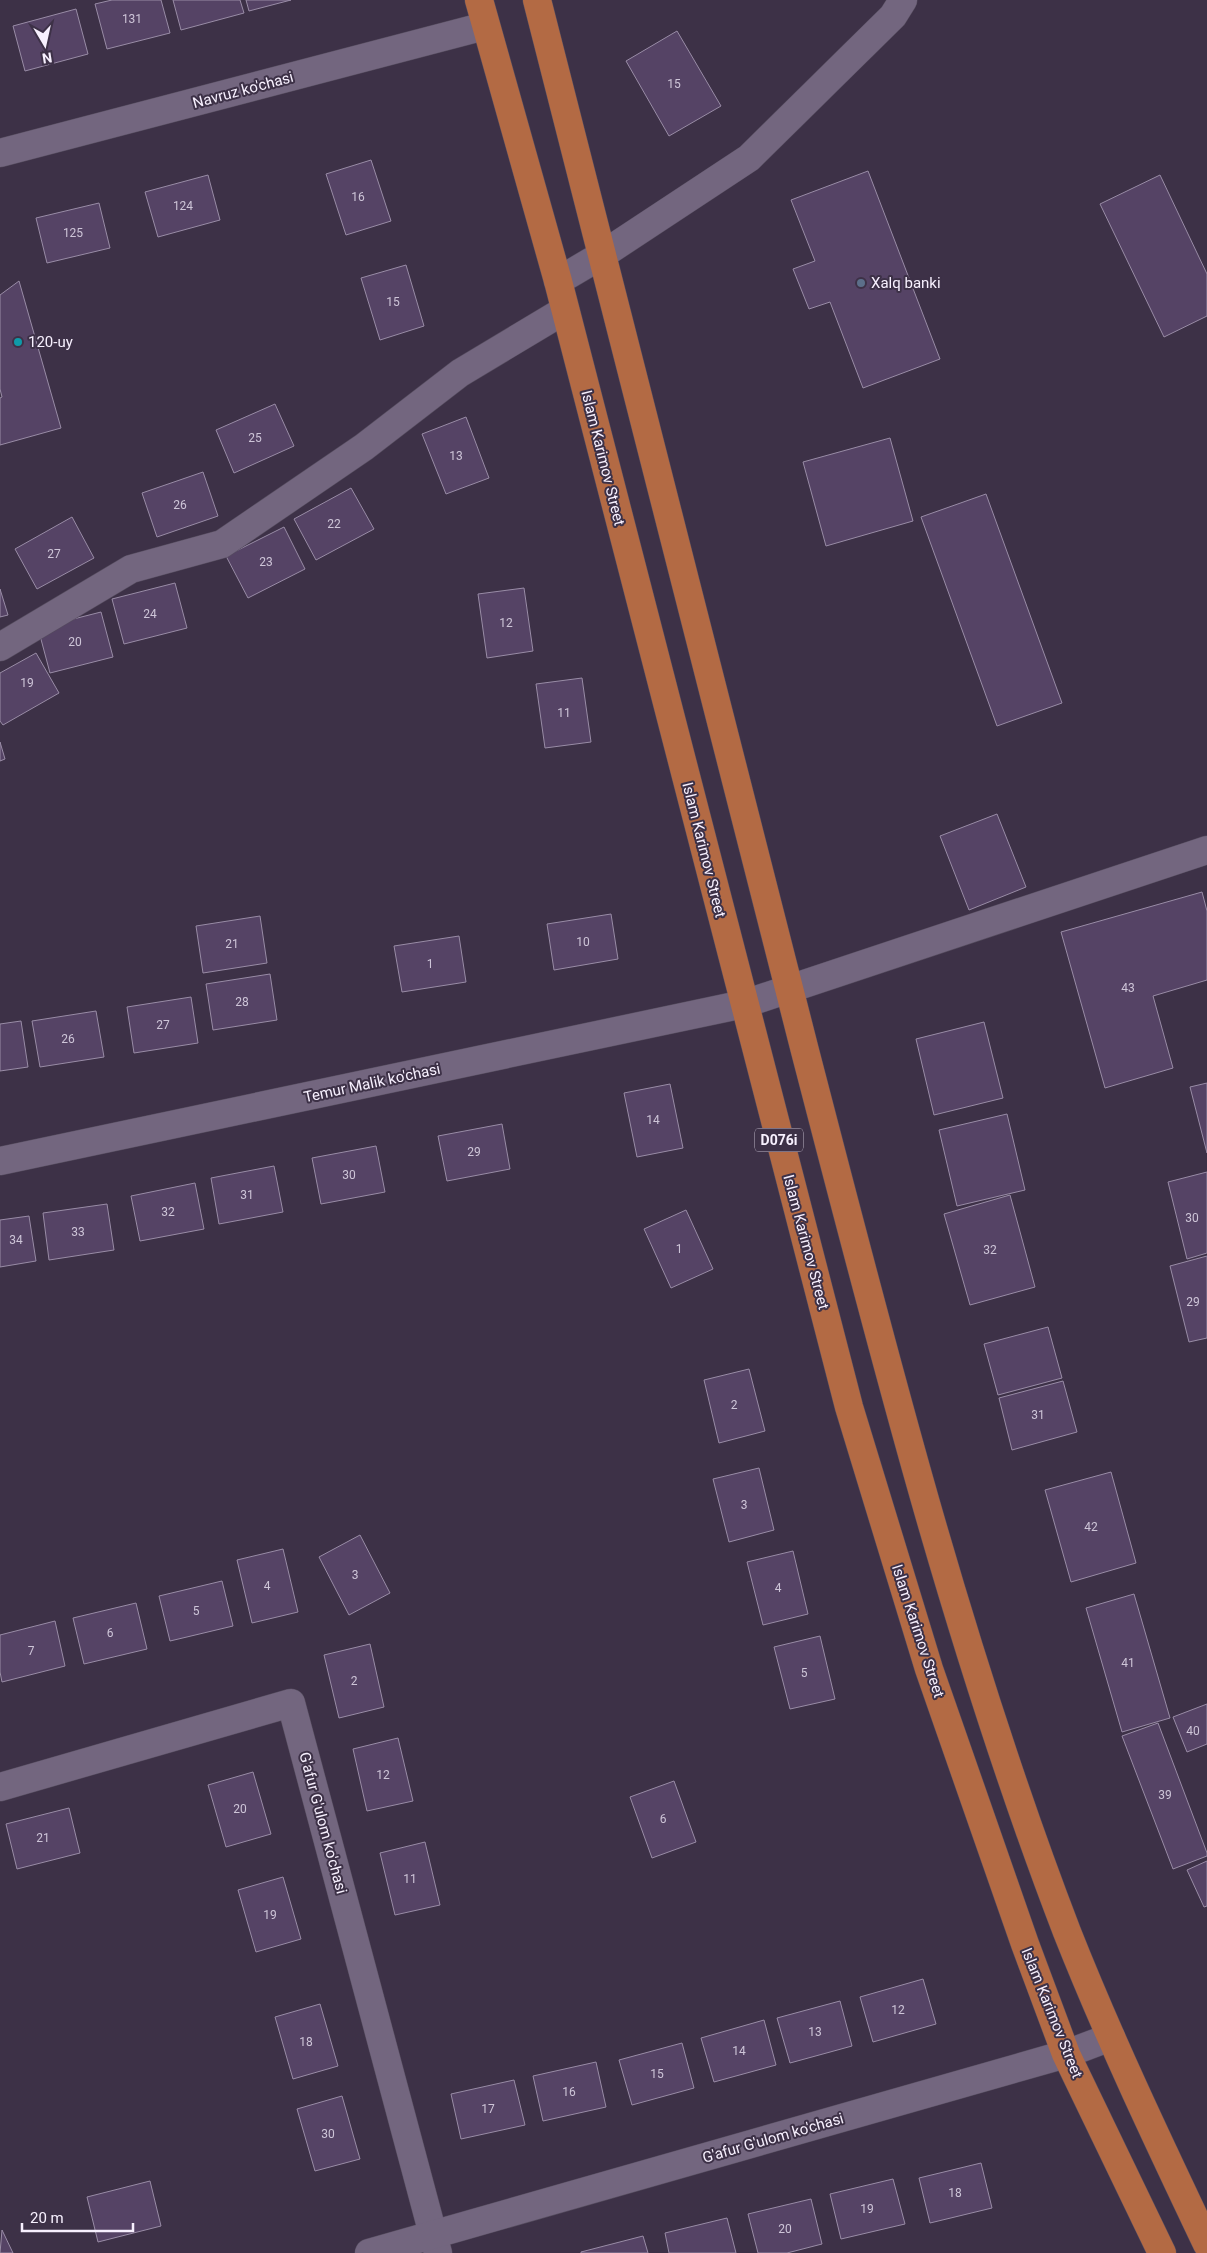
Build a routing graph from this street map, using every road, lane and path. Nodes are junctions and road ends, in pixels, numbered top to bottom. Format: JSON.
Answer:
{"nodes":[{"id":1,"x":537,"y":0,"type":"edge"},
{"id":2,"x":903,"y":0,"type":"edge"},
{"id":3,"x":482,"y":13,"type":"edge"},
{"id":4,"x":0,"y":153,"type":"edge"},
{"id":5,"x":602,"y":255,"type":"junction"},
{"id":6,"x":558,"y":281,"type":"junction"},
{"id":7,"x":565,"y":310,"type":"junction"},
{"id":8,"x":0,"y":647,"type":"edge"},
{"id":9,"x":1207,"y":850,"type":"edge"},
{"id":10,"x":789,"y":989,"type":"junction"},
{"id":11,"x":744,"y":1004,"type":"junction"},
{"id":12,"x":0,"y":1161,"type":"edge"},
{"id":13,"x":0,"y":1787,"type":"edge"},
{"id":14,"x":1111,"y":2037,"type":"junction"},
{"id":15,"x":1066,"y":2054,"type":"junction"},
{"id":16,"x":435,"y":2244,"type":"edge"},
{"id":17,"x":1207,"y":2244,"type":"edge"},
{"id":18,"x":369,"y":2253,"type":"edge"},
{"id":19,"x":1162,"y":2253,"type":"edge"}],
"edges":[{"from":1,"to":5,"type":"main road","number":"D076i"},
{"from":2,"to":5,"type":"street"},
{"from":3,"to":4,"type":"street","name":"Navruz ko'chasi"},
{"from":3,"to":6,"type":"main road","name":"Islam Karimov Street","number":"D076i"},
{"from":5,"to":6,"type":"street"},
{"from":5,"to":10,"type":"main road","number":"D076i"},
{"from":6,"to":7,"type":"main road","name":"Islam Karimov Street","number":"D076i"},
{"from":7,"to":8,"type":"street"},
{"from":7,"to":11,"type":"main road","name":"Islam Karimov Street","number":"D076i"},
{"from":9,"to":10,"type":"street","name":"Temur Malik ko'chasi"},
{"from":10,"to":11,"type":"street","name":"Temur Malik ko'chasi"},
{"from":10,"to":14,"type":"main road","number":"D076i"},
{"from":11,"to":12,"type":"street","name":"Temur Malik ko'chasi"},
{"from":11,"to":15,"type":"main road","name":"Islam Karimov Street","number":"D076i"},
{"from":13,"to":16,"type":"street","name":"G'afur G'ulom ko'chasi"},
{"from":14,"to":15,"type":"street","name":"G'afur G'ulom ko'chasi"},
{"from":14,"to":17,"type":"main road","number":"D076i"},
{"from":15,"to":16,"type":"street","name":"G'afur G'ulom ko'chasi"},
{"from":15,"to":19,"type":"main road","name":"Islam Karimov Street","number":"D076i"},
{"from":16,"to":18,"type":"street","name":"G'afur G'ulom ko'chasi"}]}
